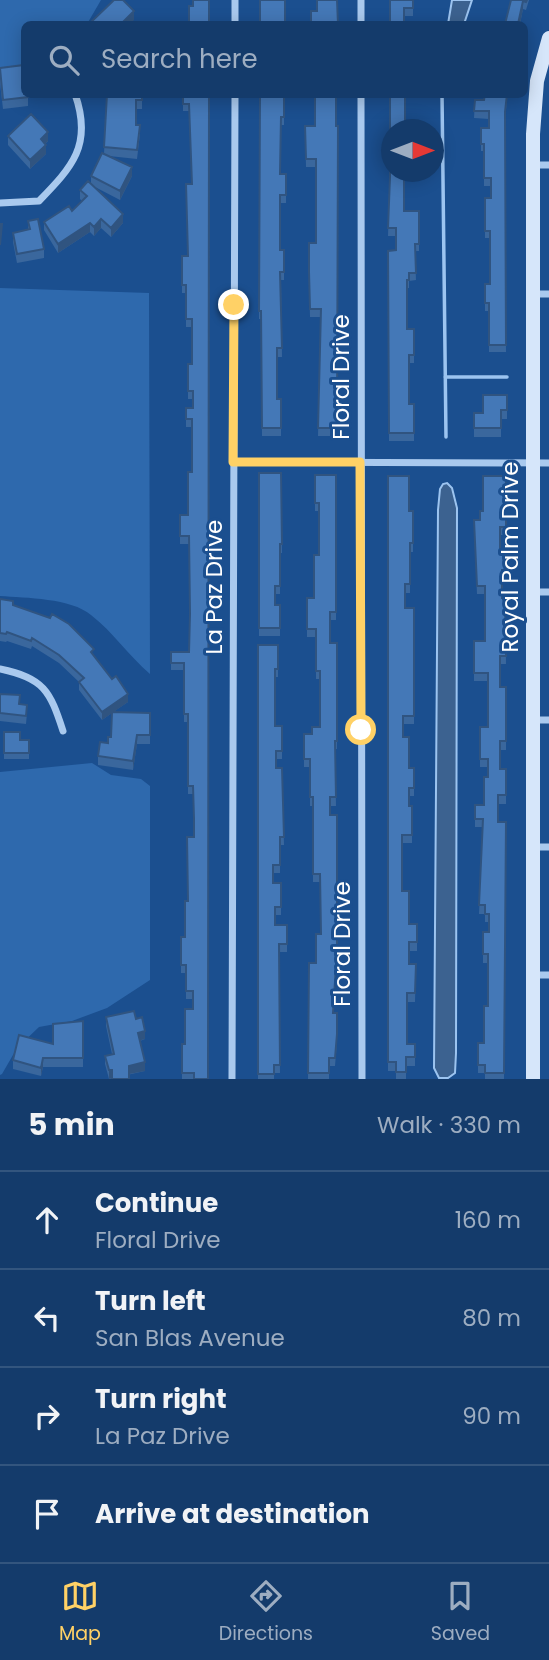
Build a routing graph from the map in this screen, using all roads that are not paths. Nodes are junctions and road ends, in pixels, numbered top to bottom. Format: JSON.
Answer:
{"nodes":[{"id":1,"x":235,"y":0,"type":"edge"},
{"id":2,"x":361,"y":0,"type":"edge"},
{"id":3,"x":235,"y":21,"type":"edge"},
{"id":4,"x":361,"y":21,"type":"edge"},
{"id":5,"x":549,"y":38,"type":"edge"},
{"id":6,"x":76,"y":98,"type":"edge"},
{"id":7,"x":235,"y":98,"type":"edge"},
{"id":8,"x":361,"y":98,"type":"edge"},
{"id":9,"x":542,"y":165,"type":"edge"},
{"id":10,"x":0,"y":203,"type":"edge"},
{"id":11,"x":533,"y":294,"type":"junction"},
{"id":12,"x":549,"y":294,"type":"edge"},
{"id":13,"x":233,"y":462,"type":"junction"},
{"id":14,"x":360,"y":462,"type":"junction"},
{"id":15,"x":533,"y":463,"type":"junction"},
{"id":16,"x":549,"y":463,"type":"edge"},
{"id":17,"x":533,"y":592,"type":"junction"},
{"id":18,"x":549,"y":592,"type":"edge"},
{"id":19,"x":0,"y":669,"type":"edge"},
{"id":20,"x":533,"y":720,"type":"junction"},
{"id":21,"x":549,"y":720,"type":"edge"},
{"id":22,"x":63,"y":731,"type":"dead end"},
{"id":23,"x":541,"y":847,"type":"edge"},
{"id":24,"x":533,"y":975,"type":"junction"},
{"id":25,"x":549,"y":975,"type":"edge"},
{"id":26,"x":232,"y":1079,"type":"edge"},
{"id":27,"x":362,"y":1079,"type":"edge"},
{"id":28,"x":533,"y":1079,"type":"edge"}],
"edges":[{"from":1,"to":3,"type":"street"},
{"from":2,"to":4,"type":"street"},
{"from":5,"to":9,"type":"street","name":"Royal Palm Drive"},
{"from":6,"to":10,"type":"street"},
{"from":7,"to":13,"type":"street","name":"La Paz Drive"},
{"from":8,"to":14,"type":"street","name":"Floral Drive"},
{"from":9,"to":11,"type":"street","name":"Royal Palm Drive"},
{"from":11,"to":12,"type":"street"},
{"from":11,"to":15,"type":"street","name":"Royal Palm Drive"},
{"from":13,"to":14,"type":"street"},
{"from":13,"to":26,"type":"street","name":"La Paz Drive"},
{"from":14,"to":15,"type":"street"},
{"from":14,"to":27,"type":"street","name":"Floral Drive"},
{"from":15,"to":16,"type":"street"},
{"from":15,"to":17,"type":"street","name":"Royal Palm Drive"},
{"from":17,"to":18,"type":"street"},
{"from":17,"to":20,"type":"street","name":"Royal Palm Drive"},
{"from":19,"to":22,"type":"street"},
{"from":20,"to":21,"type":"street"},
{"from":20,"to":23,"type":"street","name":"Royal Palm Drive"},
{"from":23,"to":24,"type":"street","name":"Royal Palm Drive"},
{"from":24,"to":25,"type":"street"},
{"from":24,"to":28,"type":"street","name":"Royal Palm Drive"}]}
